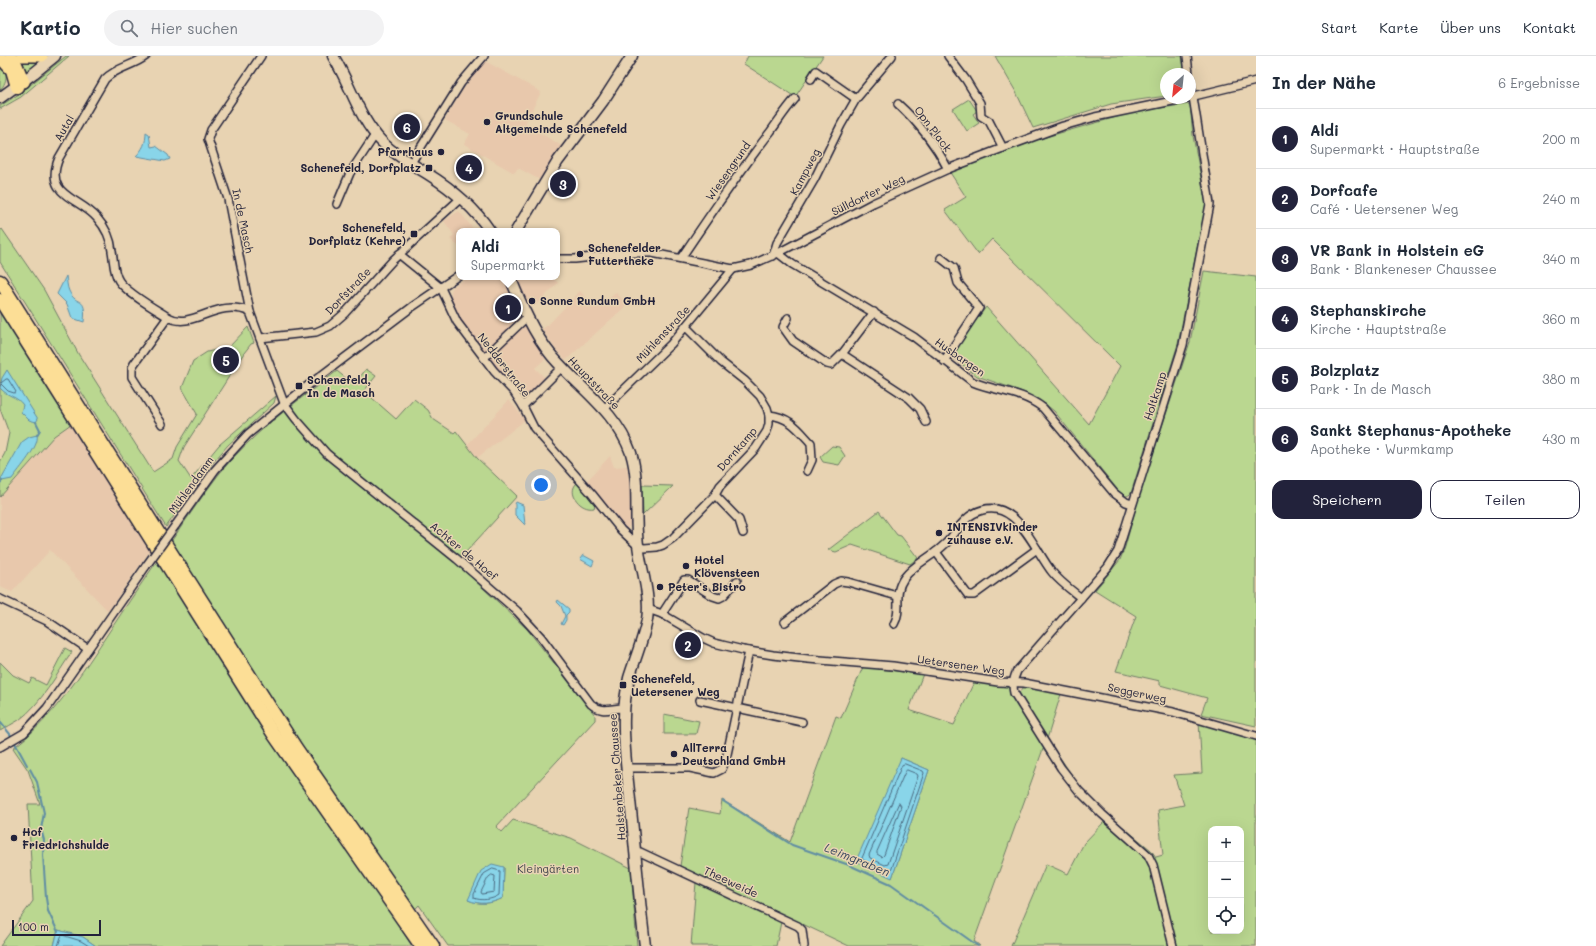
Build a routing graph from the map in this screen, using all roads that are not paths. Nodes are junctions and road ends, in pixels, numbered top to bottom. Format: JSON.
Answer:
{"nodes":[{"id":1,"x":11,"y":56,"type":"edge"},
{"id":2,"x":22,"y":56,"type":"edge"},
{"id":3,"x":42,"y":56,"type":"edge"},
{"id":4,"x":55,"y":56,"type":"edge"},
{"id":5,"x":146,"y":56,"type":"edge"},
{"id":6,"x":261,"y":56,"type":"edge"},
{"id":7,"x":333,"y":56,"type":"edge"},
{"id":8,"x":484,"y":56,"type":"edge"},
{"id":9,"x":632,"y":56,"type":"edge"},
{"id":10,"x":892,"y":56,"type":"edge"},
{"id":11,"x":948,"y":56,"type":"edge"},
{"id":12,"x":1186,"y":56,"type":"edge"},
{"id":13,"x":0,"y":57,"type":"edge"},
{"id":14,"x":1188,"y":68,"type":"edge"},
{"id":15,"x":810,"y":79,"type":"dead end"},
{"id":16,"x":1256,"y":81,"type":"edge"},
{"id":17,"x":20,"y":84,"type":"junction"},
{"id":18,"x":1196,"y":96,"type":"edge"},
{"id":19,"x":0,"y":98,"type":"edge"},
{"id":20,"x":795,"y":99,"type":"dead end"},
{"id":21,"x":856,"y":99,"type":"junction"},
{"id":22,"x":1160,"y":103,"type":"edge"},
{"id":23,"x":898,"y":104,"type":"dead end"},
{"id":24,"x":1191,"y":104,"type":"edge"},
{"id":25,"x":375,"y":135,"type":"junction"},
{"id":26,"x":1003,"y":148,"type":"junction"},
{"id":27,"x":411,"y":164,"type":"junction"},
{"id":28,"x":948,"y":169,"type":"junction"},
{"id":29,"x":461,"y":198,"type":"junction"},
{"id":30,"x":337,"y":204,"type":"dead end"},
{"id":31,"x":488,"y":228,"type":"edge"},
{"id":32,"x":518,"y":228,"type":"edge"},
{"id":33,"x":400,"y":254,"type":"junction"},
{"id":34,"x":775,"y":254,"type":"junction"},
{"id":35,"x":681,"y":258,"type":"junction"},
{"id":36,"x":942,"y":258,"type":"dead end"},
{"id":37,"x":560,"y":259,"type":"edge"},
{"id":38,"x":733,"y":269,"type":"junction"},
{"id":39,"x":456,"y":277,"type":"edge"},
{"id":40,"x":511,"y":280,"type":"edge"},
{"id":41,"x":0,"y":281,"type":"edge"},
{"id":42,"x":441,"y":288,"type":"junction"},
{"id":43,"x":0,"y":300,"type":"edge"},
{"id":44,"x":250,"y":312,"type":"junction"},
{"id":45,"x":874,"y":312,"type":"junction"},
{"id":46,"x":528,"y":316,"type":"junction"},
{"id":47,"x":168,"y":317,"type":"junction"},
{"id":48,"x":788,"y":318,"type":"dead end"},
{"id":49,"x":686,"y":327,"type":"junction"},
{"id":50,"x":260,"y":338,"type":"junction"},
{"id":51,"x":842,"y":354,"type":"junction"},
{"id":52,"x":484,"y":358,"type":"junction"},
{"id":53,"x":944,"y":361,"type":"junction"},
{"id":54,"x":562,"y":367,"type":"junction"},
{"id":55,"x":284,"y":403,"type":"junction"},
{"id":56,"x":523,"y":406,"type":"junction"},
{"id":57,"x":604,"y":409,"type":"junction"},
{"id":58,"x":769,"y":416,"type":"junction"},
{"id":59,"x":926,"y":422,"type":"dead end"},
{"id":60,"x":162,"y":424,"type":"dead end"},
{"id":61,"x":807,"y":471,"type":"dead end"},
{"id":62,"x":715,"y":495,"type":"junction"},
{"id":63,"x":1132,"y":504,"type":"junction"},
{"id":64,"x":743,"y":533,"type":"dead end"},
{"id":65,"x":638,"y":546,"type":"junction"},
{"id":66,"x":1037,"y":549,"type":"junction"},
{"id":67,"x":936,"y":552,"type":"junction"},
{"id":68,"x":737,"y":581,"type":"dead end"},
{"id":69,"x":897,"y":596,"type":"junction"},
{"id":70,"x":1081,"y":598,"type":"junction"},
{"id":71,"x":0,"y":599,"type":"edge"},
{"id":72,"x":648,"y":609,"type":"junction"},
{"id":73,"x":662,"y":614,"type":"junction"},
{"id":74,"x":785,"y":622,"type":"dead end"},
{"id":75,"x":894,"y":624,"type":"dead end"},
{"id":76,"x":88,"y":649,"type":"junction"},
{"id":77,"x":749,"y":651,"type":"junction"},
{"id":78,"x":1012,"y":682,"type":"junction"},
{"id":79,"x":700,"y":700,"type":"dead end"},
{"id":80,"x":624,"y":708,"type":"junction"},
{"id":81,"x":737,"y":708,"type":"junction"},
{"id":82,"x":802,"y":722,"type":"dead end"},
{"id":83,"x":1256,"y":736,"type":"edge"},
{"id":84,"x":0,"y":747,"type":"edge"},
{"id":85,"x":627,"y":768,"type":"junction"},
{"id":86,"x":634,"y":851,"type":"junction"},
{"id":87,"x":421,"y":946,"type":"edge"},
{"id":88,"x":433,"y":946,"type":"edge"},
{"id":89,"x":645,"y":946,"type":"edge"},
{"id":90,"x":804,"y":946,"type":"edge"},
{"id":91,"x":1173,"y":946,"type":"edge"}],
"edges":[{"from":1,"to":17,"type":"main road"},
{"from":2,"to":3,"type":"main road"},
{"from":4,"to":17,"type":"main road"},
{"from":5,"to":47,"type":"street","name":"Autal"},
{"from":6,"to":44,"type":"street","name":"In de Masch"},
{"from":7,"to":25,"type":"main road"},
{"from":8,"to":27,"type":"street"},
{"from":9,"to":32,"type":"main road"},
{"from":10,"to":21,"type":"street","name":"Kampweg"},
{"from":11,"to":26,"type":"street"},
{"from":12,"to":14,"type":"street"},
{"from":13,"to":17,"type":"highway"},
{"from":15,"to":21,"type":"street"},
{"from":16,"to":18,"type":"street","name":"Sülldorfer Weg"},
{"from":17,"to":19,"type":"main road"},
{"from":20,"to":35,"type":"street","name":"Wiesengrund"},
{"from":21,"to":34,"type":"street","name":"Kampweg"},
{"from":22,"to":26,"type":"street","name":"Sülldorfer Weg"},
{"from":23,"to":28,"type":"street","name":"Opn Plack"},
{"from":24,"to":63,"type":"street","name":"Holtkamp"},
{"from":25,"to":27,"type":"main road"},
{"from":25,"to":30,"type":"street"},
{"from":26,"to":28,"type":"street","name":"Sülldorfer Weg"},
{"from":27,"to":29,"type":"main road"},
{"from":28,"to":34,"type":"street","name":"Sülldorfer Weg"},
{"from":29,"to":31,"type":"main road"},
{"from":29,"to":33,"type":"street","name":"Dorfstraße"},
{"from":33,"to":42,"type":"street","name":"Nedderstraße"},
{"from":33,"to":50,"type":"street","name":"Dorfstraße"},
{"from":34,"to":38,"type":"street","name":"Sülldorfer Weg"},
{"from":34,"to":45,"type":"street","name":"Husbargen"},
{"from":35,"to":37,"type":"street","name":"Sülldorfer Weg"},
{"from":35,"to":38,"type":"street","name":"Sülldorfer Weg"},
{"from":36,"to":53,"type":"street"},
{"from":38,"to":49,"type":"street","name":"Mühlenstraße"},
{"from":39,"to":42,"type":"street","name":"Mühlendamm"},
{"from":40,"to":46,"type":"main road","name":"Hauptstraße"},
{"from":41,"to":88,"type":"highway"},
{"from":42,"to":52,"type":"street","name":"Nedderstraße"},
{"from":42,"to":55,"type":"street","name":"Mühlendamm"},
{"from":43,"to":87,"type":"highway"},
{"from":44,"to":47,"type":"street"},
{"from":44,"to":50,"type":"street","name":"In de Masch"},
{"from":45,"to":51,"type":"street"},
{"from":45,"to":53,"type":"street","name":"Husbargen"},
{"from":46,"to":52,"type":"street"},
{"from":46,"to":54,"type":"main road","name":"Hauptstraße"},
{"from":47,"to":60,"type":"street"},
{"from":48,"to":51,"type":"street"},
{"from":49,"to":57,"type":"street","name":"Mühlenstraße"},
{"from":49,"to":58,"type":"street"},
{"from":50,"to":55,"type":"street","name":"In de Masch"},
{"from":51,"to":59,"type":"street"},
{"from":52,"to":56,"type":"street","name":"Nedderstraße"},
{"from":53,"to":63,"type":"street","name":"Husbargen"},
{"from":54,"to":56,"type":"street"},
{"from":54,"to":57,"type":"main road","name":"Hauptstraße"},
{"from":55,"to":76,"type":"street","name":"Mühlendamm","bridge":true},
{"from":55,"to":80,"type":"street","name":"Achter de Hoef"},
{"from":56,"to":65,"type":"street","name":"Nedderstraße"},
{"from":57,"to":65,"type":"main road","name":"Hauptstraße"},
{"from":58,"to":61,"type":"street"},
{"from":58,"to":62,"type":"street","name":"Dornkamp"},
{"from":62,"to":64,"type":"street"},
{"from":62,"to":65,"type":"street","name":"Dornkamp"},
{"from":63,"to":70,"type":"street","name":"Holtkamp"},
{"from":65,"to":72,"type":"main road","name":"Hauptstraße"},
{"from":66,"to":67,"type":"street"},
{"from":66,"to":67,"type":"street"},
{"from":66,"to":70,"type":"street"},
{"from":67,"to":69,"type":"street"},
{"from":68,"to":73,"type":"street"},
{"from":69,"to":74,"type":"street"},
{"from":69,"to":75,"type":"street"},
{"from":70,"to":78,"type":"street","name":"Holtkamp"},
{"from":71,"to":76,"type":"street"},
{"from":72,"to":73,"type":"street","name":"Uetersener Weg"},
{"from":72,"to":80,"type":"main road","name":"Halstenbeker Chaussee"},
{"from":73,"to":77,"type":"street","name":"Uetersener Weg"},
{"from":76,"to":84,"type":"street","name":"Mühlendamm"},
{"from":77,"to":78,"type":"street","name":"Uetersener Weg"},
{"from":77,"to":81,"type":"street"},
{"from":78,"to":83,"type":"street","name":"Seggerweg"},
{"from":78,"to":91,"type":"street","name":"Uetersener Weg"},
{"from":79,"to":81,"type":"street"},
{"from":80,"to":85,"type":"main road","name":"Halstenbeker Chaussee"},
{"from":81,"to":82,"type":"street"},
{"from":81,"to":85,"type":"street"},
{"from":85,"to":86,"type":"main road","name":"Halstenbeker Chaussee"},
{"from":86,"to":89,"type":"main road","name":"Halstenbeker Chaussee"},
{"from":86,"to":90,"type":"street","name":"Theeweide"}]}
